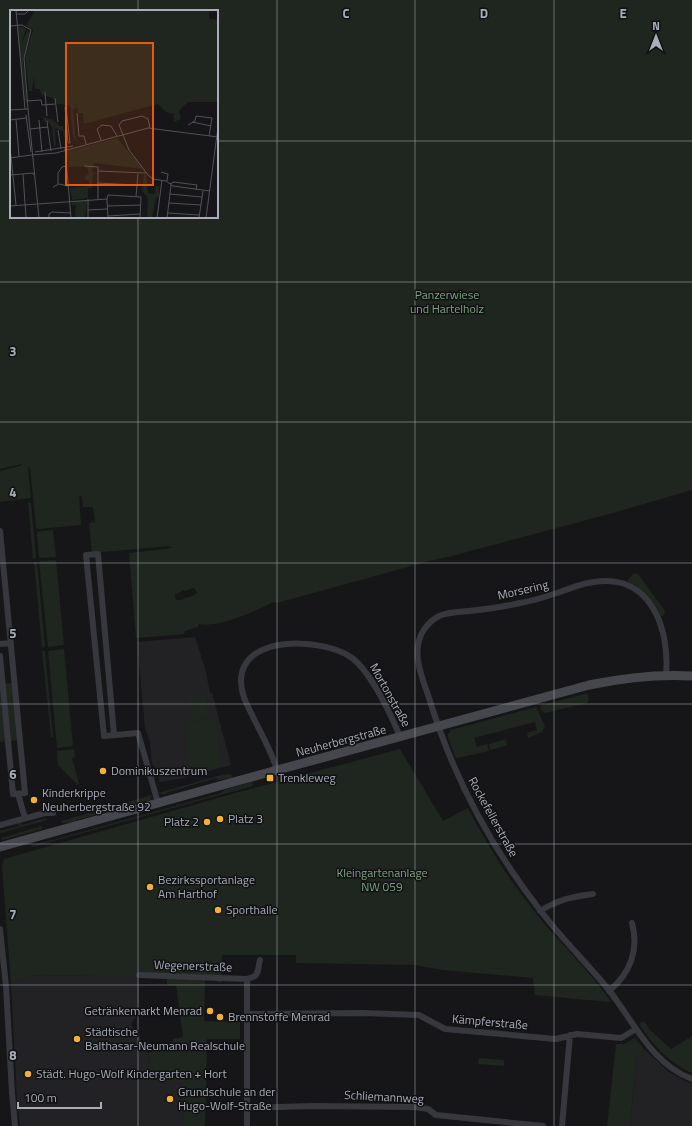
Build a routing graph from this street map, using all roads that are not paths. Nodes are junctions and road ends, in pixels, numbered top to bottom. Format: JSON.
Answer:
{"nodes":[{"id":1,"x":0,"y":531,"type":"edge"},
{"id":2,"x":1,"y":555,"type":"edge"},
{"id":3,"x":11,"y":643,"type":"junction"},
{"id":4,"x":106,"y":643,"type":"junction"},
{"id":5,"x":0,"y":644,"type":"edge"},
{"id":6,"x":94,"y":644,"type":"junction"},
{"id":7,"x":0,"y":656,"type":"edge"},
{"id":8,"x":666,"y":675,"type":"junction"},
{"id":9,"x":692,"y":676,"type":"edge"},
{"id":10,"x":17,"y":711,"type":"junction"},
{"id":11,"x":6,"y":713,"type":"junction"},
{"id":12,"x":438,"y":727,"type":"junction"},
{"id":13,"x":114,"y":735,"type":"junction"},
{"id":14,"x":400,"y":737,"type":"junction"},
{"id":15,"x":21,"y":746,"type":"junction"},
{"id":16,"x":9,"y":747,"type":"junction"},
{"id":17,"x":277,"y":770,"type":"junction"},
{"id":18,"x":18,"y":794,"type":"junction"},
{"id":19,"x":158,"y":803,"type":"junction"},
{"id":20,"x":53,"y":813,"type":"dead end"},
{"id":21,"x":25,"y":818,"type":"junction"},
{"id":22,"x":0,"y":825,"type":"edge"},
{"id":23,"x":0,"y":847,"type":"edge"},
{"id":24,"x":593,"y":894,"type":"dead end"},
{"id":25,"x":540,"y":910,"type":"junction"},
{"id":26,"x":632,"y":923,"type":"dead end"},
{"id":27,"x":0,"y":929,"type":"edge"},
{"id":28,"x":260,"y":960,"type":"dead end"},
{"id":29,"x":139,"y":975,"type":"dead end"},
{"id":30,"x":3,"y":977,"type":"edge"},
{"id":31,"x":247,"y":979,"type":"junction"},
{"id":32,"x":609,"y":991,"type":"junction"},
{"id":33,"x":247,"y":1014,"type":"junction"},
{"id":34,"x":636,"y":1029,"type":"junction"},
{"id":35,"x":570,"y":1035,"type":"junction"},
{"id":36,"x":692,"y":1079,"type":"edge"},
{"id":37,"x":246,"y":1108,"type":"junction"},
{"id":38,"x":15,"y":1126,"type":"edge"},
{"id":39,"x":247,"y":1126,"type":"edge"},
{"id":40,"x":543,"y":1126,"type":"edge"},
{"id":41,"x":562,"y":1126,"type":"edge"}],
"edges":[{"from":1,"to":2,"type":"street"},
{"from":2,"to":3,"type":"street"},
{"from":3,"to":5,"type":"street"},
{"from":3,"to":10,"type":"street"},
{"from":4,"to":6,"type":"street"},
{"from":4,"to":6,"type":"street"},
{"from":4,"to":13,"type":"street"},
{"from":6,"to":13,"type":"street"},
{"from":7,"to":11,"type":"street"},
{"from":8,"to":9,"type":"main road","name":"Neuherbergstraße"},
{"from":8,"to":12,"type":"main road","name":"Neuherbergstraße"},
{"from":8,"to":12,"type":"street","name":"Morsering"},
{"from":10,"to":11,"type":"street"},
{"from":10,"to":15,"type":"street"},
{"from":11,"to":16,"type":"street"},
{"from":12,"to":14,"type":"main road","name":"Neuherbergstraße"},
{"from":12,"to":25,"type":"street","name":"Rockefellerstraße"},
{"from":13,"to":19,"type":"street"},
{"from":14,"to":17,"type":"main road","name":"Neuherbergstraße"},
{"from":14,"to":17,"type":"street","name":"Mortonstraße"},
{"from":15,"to":16,"type":"street"},
{"from":15,"to":18,"type":"street"},
{"from":16,"to":18,"type":"street"},
{"from":17,"to":19,"type":"main road","name":"Neuherbergstraße"},
{"from":18,"to":21,"type":"street"},
{"from":19,"to":23,"type":"main road","name":"Neuherbergstraße"},
{"from":20,"to":21,"type":"street"},
{"from":21,"to":22,"type":"street"},
{"from":24,"to":25,"type":"street"},
{"from":25,"to":32,"type":"street","name":"Rockefellerstraße"},
{"from":26,"to":32,"type":"street"},
{"from":27,"to":30,"type":"street"},
{"from":28,"to":31,"type":"street"},
{"from":29,"to":31,"type":"street","name":"Wegenerstraße"},
{"from":30,"to":38,"type":"street"},
{"from":31,"to":33,"type":"street"},
{"from":32,"to":34,"type":"street","name":"Rockefellerstraße"},
{"from":33,"to":35,"type":"street","name":"Kämpferstraße"},
{"from":33,"to":37,"type":"street"},
{"from":34,"to":35,"type":"street","name":"Kämpferstraße"},
{"from":34,"to":36,"type":"street","name":"Rockefellerstraße"},
{"from":35,"to":41,"type":"street"},
{"from":37,"to":39,"type":"street"},
{"from":37,"to":40,"type":"street","name":"Schliemannweg"}]}
